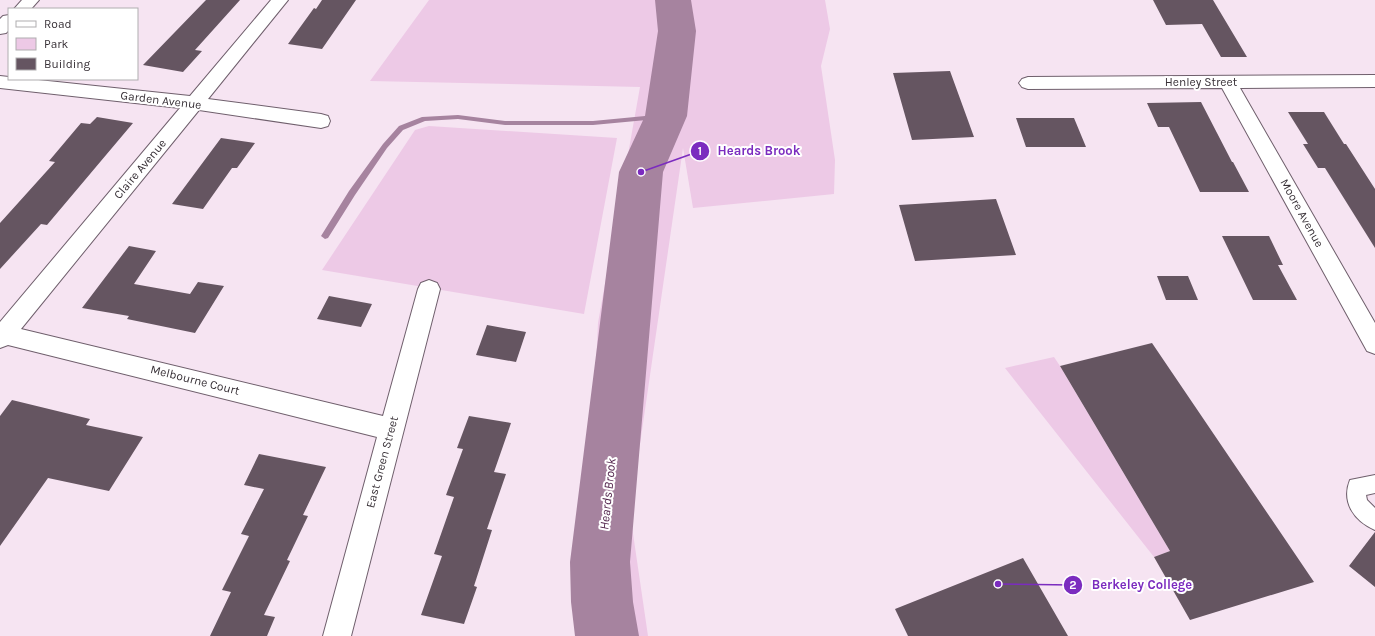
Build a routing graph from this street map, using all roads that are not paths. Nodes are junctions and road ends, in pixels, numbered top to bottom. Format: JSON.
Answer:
{"nodes":[{"id":1,"x":32,"y":0,"type":"edge"},
{"id":2,"x":280,"y":0,"type":"edge"},
{"id":3,"x":23,"y":8,"type":"edge"},
{"id":4,"x":8,"y":21,"type":"edge"},
{"id":5,"x":0,"y":29,"type":"edge"},
{"id":6,"x":1375,"y":81,"type":"edge"},
{"id":7,"x":0,"y":82,"type":"edge"},
{"id":8,"x":1228,"y":82,"type":"junction"},
{"id":9,"x":1028,"y":84,"type":"dead end"},
{"id":10,"x":194,"y":104,"type":"junction"},
{"id":11,"x":321,"y":121,"type":"dead end"},
{"id":12,"x":429,"y":289,"type":"dead end"},
{"id":13,"x":1,"y":335,"type":"edge"},
{"id":14,"x":1375,"y":344,"type":"edge"},
{"id":15,"x":391,"y":429,"type":"junction"},
{"id":16,"x":1375,"y":484,"type":"edge"},
{"id":17,"x":1375,"y":520,"type":"edge"},
{"id":18,"x":337,"y":636,"type":"edge"}],
"edges":[{"from":1,"to":3,"type":"street"},
{"from":2,"to":10,"type":"street","name":"Claire Avenue"},
{"from":4,"to":5,"type":"street"},
{"from":6,"to":8,"type":"street","name":"Henley Street"},
{"from":7,"to":10,"type":"street","name":"Garden Avenue"},
{"from":8,"to":9,"type":"street","name":"Henley Street"},
{"from":8,"to":14,"type":"street","name":"Moore Avenue"},
{"from":10,"to":11,"type":"street","name":"Garden Avenue"},
{"from":10,"to":13,"type":"street","name":"Claire Avenue"},
{"from":12,"to":15,"type":"street","name":"East Green Street"},
{"from":13,"to":15,"type":"street","name":"Melbourne Court"},
{"from":15,"to":18,"type":"street","name":"East Green Street"},
{"from":16,"to":17,"type":"lane"}]}
